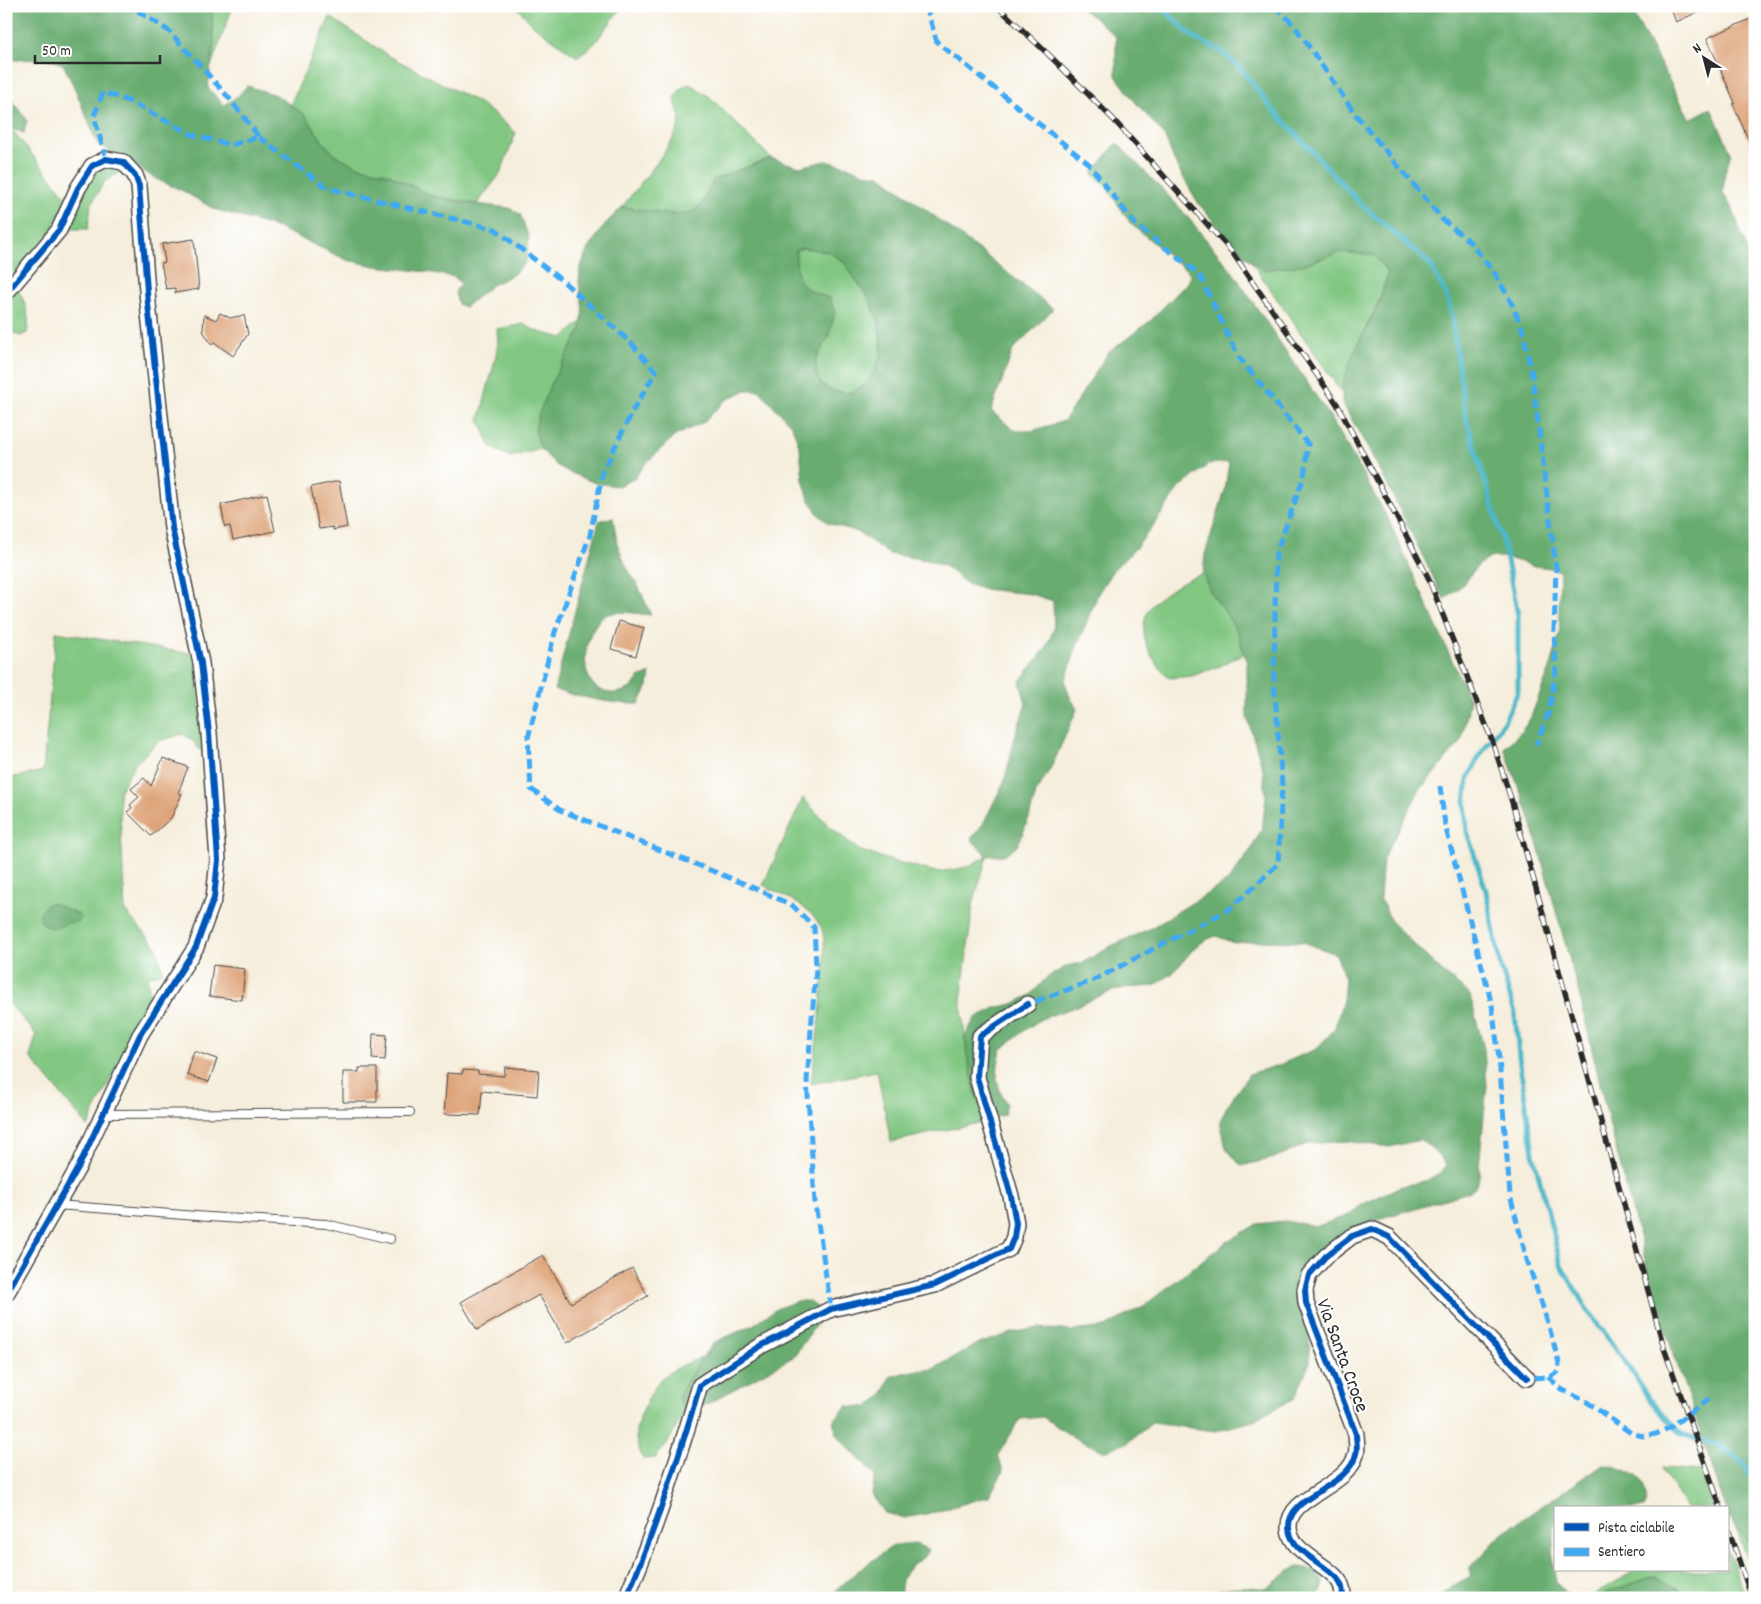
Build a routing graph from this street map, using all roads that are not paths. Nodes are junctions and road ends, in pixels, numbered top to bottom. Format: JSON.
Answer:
{"nodes":[{"id":1,"x":6,"y":293,"type":"edge"},
{"id":2,"x":1028,"y":1004,"type":"dead end"},
{"id":3,"x":410,"y":1112,"type":"dead end"},
{"id":4,"x":103,"y":1114,"type":"junction"},
{"id":5,"x":56,"y":1205,"type":"junction"},
{"id":6,"x":390,"y":1240,"type":"dead end"},
{"id":7,"x":6,"y":1294,"type":"edge"},
{"id":8,"x":1527,"y":1378,"type":"dead end"},
{"id":9,"x":626,"y":1598,"type":"edge"},
{"id":10,"x":1342,"y":1598,"type":"edge"}],
"edges":[{"from":1,"to":4,"type":"street"},
{"from":2,"to":9,"type":"street"},
{"from":3,"to":4,"type":"lane"},
{"from":4,"to":5,"type":"street"},
{"from":5,"to":6,"type":"lane"},
{"from":5,"to":7,"type":"street"},
{"from":8,"to":10,"type":"street","name":"Via Santa Croce"}]}
